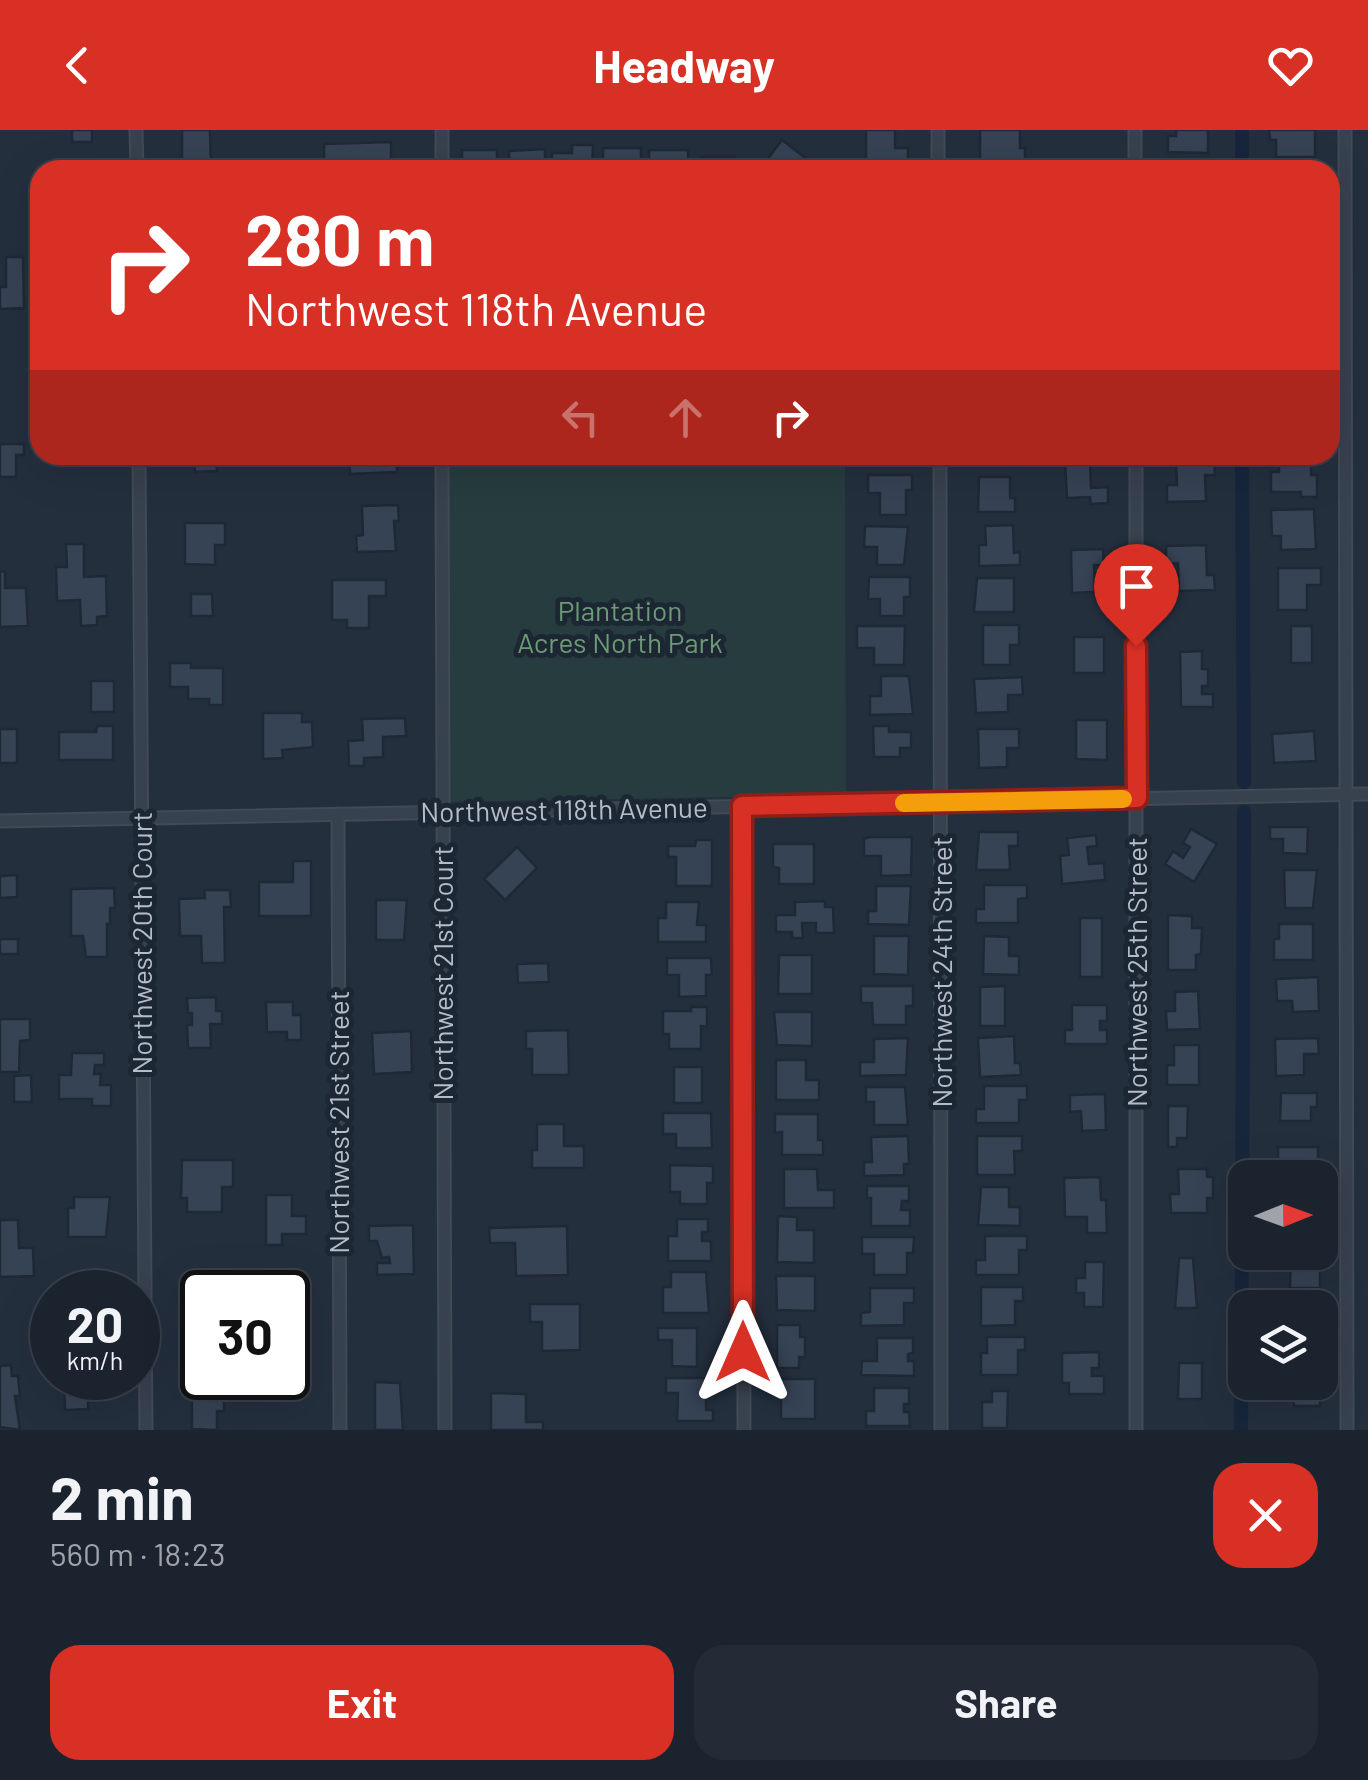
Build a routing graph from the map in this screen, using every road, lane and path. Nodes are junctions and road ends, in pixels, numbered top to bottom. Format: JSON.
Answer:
{"nodes":[{"id":1,"x":136,"y":130,"type":"edge"},
{"id":2,"x":442,"y":130,"type":"edge"},
{"id":3,"x":938,"y":130,"type":"edge"},
{"id":4,"x":1135,"y":130,"type":"edge"},
{"id":5,"x":1344,"y":130,"type":"edge"},
{"id":6,"x":136,"y":160,"type":"edge"},
{"id":7,"x":442,"y":160,"type":"edge"},
{"id":8,"x":938,"y":160,"type":"edge"},
{"id":9,"x":1135,"y":160,"type":"edge"},
{"id":10,"x":138,"y":465,"type":"edge"},
{"id":11,"x":442,"y":465,"type":"edge"},
{"id":12,"x":940,"y":465,"type":"edge"},
{"id":13,"x":1136,"y":465,"type":"edge"},
{"id":14,"x":1348,"y":794,"type":"junction"},
{"id":15,"x":1368,"y":794,"type":"edge"},
{"id":16,"x":1137,"y":798,"type":"junction"},
{"id":17,"x":943,"y":803,"type":"junction"},
{"id":18,"x":742,"y":806,"type":"junction"},
{"id":19,"x":442,"y":812,"type":"junction"},
{"id":20,"x":338,"y":814,"type":"junction"},
{"id":21,"x":141,"y":817,"type":"junction"},
{"id":22,"x":0,"y":821,"type":"edge"},
{"id":23,"x":146,"y":1430,"type":"edge"},
{"id":24,"x":340,"y":1430,"type":"edge"},
{"id":25,"x":445,"y":1430,"type":"edge"},
{"id":26,"x":744,"y":1430,"type":"edge"},
{"id":27,"x":941,"y":1430,"type":"edge"},
{"id":28,"x":1136,"y":1430,"type":"edge"},
{"id":29,"x":1347,"y":1430,"type":"edge"}],
"edges":[{"from":1,"to":6,"type":"street"},
{"from":2,"to":7,"type":"street"},
{"from":3,"to":8,"type":"street"},
{"from":4,"to":9,"type":"street"},
{"from":5,"to":14,"type":"street"},
{"from":10,"to":21,"type":"street","name":"Northwest 20th Court"},
{"from":11,"to":19,"type":"street","name":"Northwest 21st Court"},
{"from":12,"to":17,"type":"street","name":"Northwest 24th Street"},
{"from":13,"to":16,"type":"street","name":"Northwest 25th Street"},
{"from":14,"to":15,"type":"street","name":"Northwest 118th Avenue"},
{"from":14,"to":16,"type":"street","name":"Northwest 118th Avenue"},
{"from":14,"to":29,"type":"street"},
{"from":16,"to":17,"type":"street","name":"Northwest 118th Avenue"},
{"from":16,"to":28,"type":"street","name":"Northwest 25th Street"},
{"from":17,"to":18,"type":"street","name":"Northwest 118th Avenue"},
{"from":17,"to":27,"type":"street","name":"Northwest 24th Street"},
{"from":18,"to":19,"type":"street","name":"Northwest 118th Avenue"},
{"from":18,"to":26,"type":"street"},
{"from":19,"to":20,"type":"street","name":"Northwest 118th Avenue"},
{"from":19,"to":25,"type":"street","name":"Northwest 21st Court"},
{"from":20,"to":21,"type":"street","name":"Northwest 118th Avenue"},
{"from":20,"to":24,"type":"street","name":"Northwest 21st Street"},
{"from":21,"to":22,"type":"street","name":"Northwest 118th Avenue"},
{"from":21,"to":23,"type":"street","name":"Northwest 20th Court"}]}
